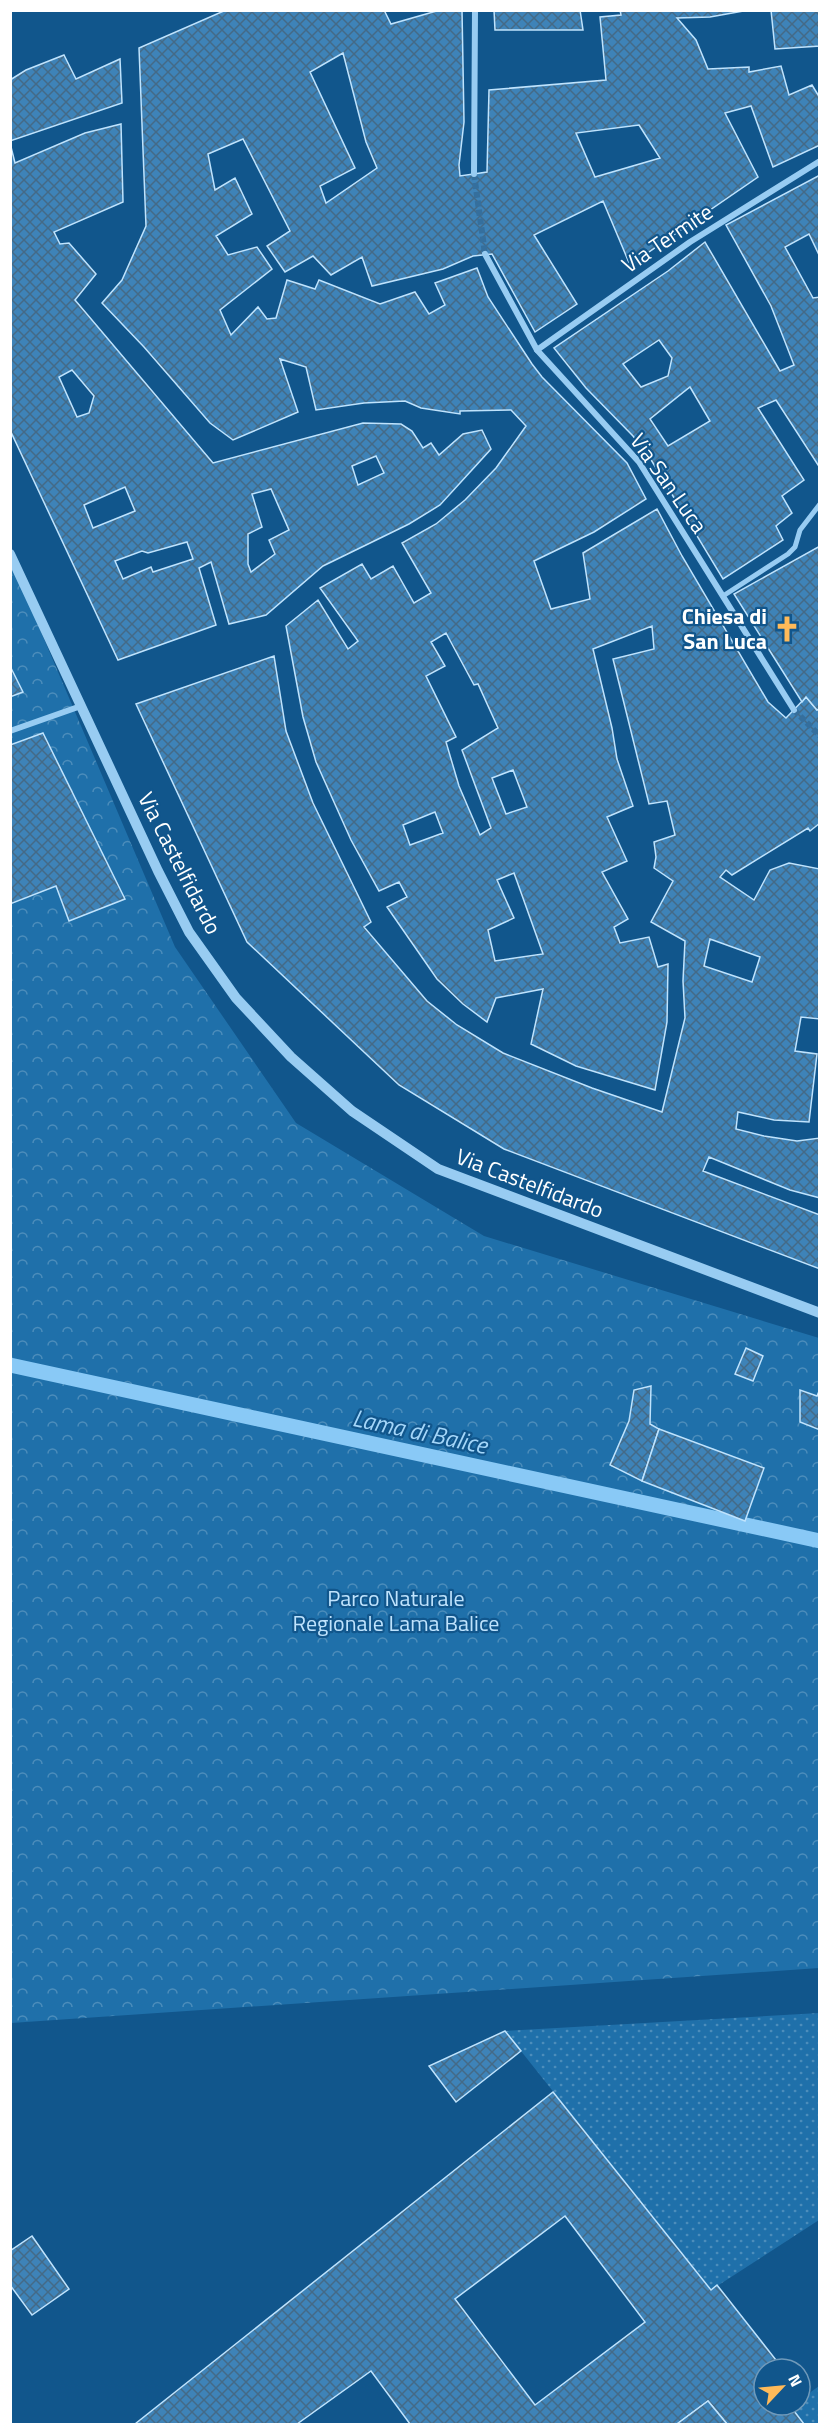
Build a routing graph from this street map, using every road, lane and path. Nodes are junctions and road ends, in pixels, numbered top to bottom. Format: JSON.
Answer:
{"nodes":[{"id":1,"x":476,"y":10,"type":"edge"},
{"id":2,"x":819,"y":161,"type":"edge"},
{"id":3,"x":474,"y":174,"type":"tunnel mouth"},
{"id":4,"x":485,"y":254,"type":"tunnel mouth"},
{"id":5,"x":537,"y":350,"type":"junction"},
{"id":6,"x":819,"y":504,"type":"edge"},
{"id":7,"x":10,"y":554,"type":"edge"},
{"id":8,"x":723,"y":596,"type":"junction"},
{"id":9,"x":81,"y":706,"type":"junction"},
{"id":10,"x":794,"y":710,"type":"tunnel mouth"},
{"id":11,"x":10,"y":731,"type":"edge"},
{"id":12,"x":819,"y":1313,"type":"edge"}],
"edges":[{"from":1,"to":3,"type":"street"},
{"from":2,"to":5,"type":"street","name":"Via Termite"},
{"from":4,"to":5,"type":"street","name":"Via San Luca"},
{"from":5,"to":8,"type":"street","name":"Via San Luca"},
{"from":6,"to":8,"type":"street"},
{"from":7,"to":9,"type":"street","name":"Via Castelfidardo"},
{"from":8,"to":10,"type":"street","name":"Via San Luca"},
{"from":9,"to":11,"type":"street"},
{"from":9,"to":12,"type":"street","name":"Via Castelfidardo"}]}
